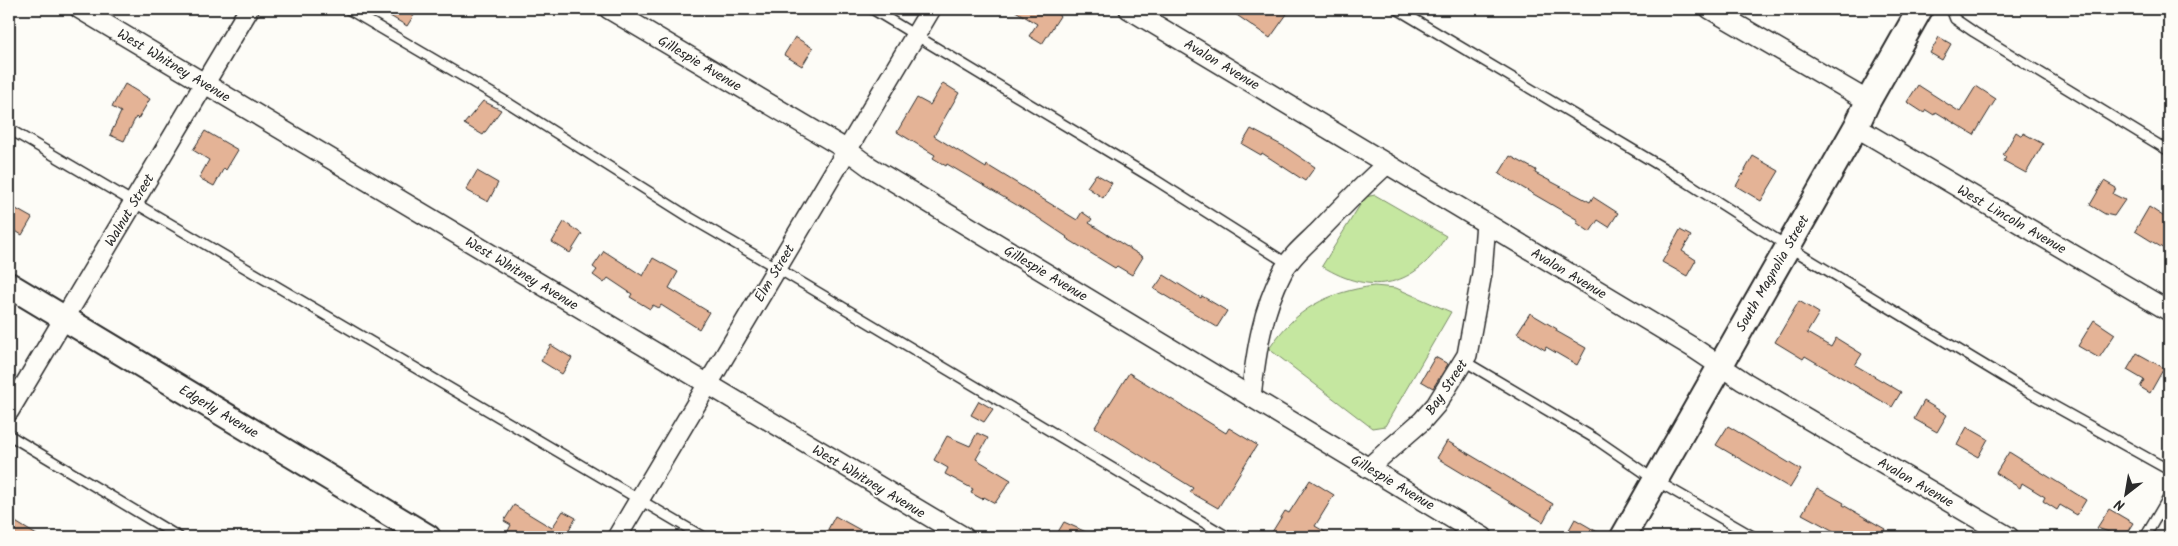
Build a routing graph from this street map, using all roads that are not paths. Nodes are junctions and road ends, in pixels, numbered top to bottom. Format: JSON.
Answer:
{"nodes":[{"id":1,"x":80,"y":9,"type":"edge"},
{"id":2,"x":249,"y":9,"type":"edge"},
{"id":3,"x":348,"y":9,"type":"edge"},
{"id":4,"x":609,"y":9,"type":"edge"},
{"id":5,"x":872,"y":9,"type":"edge"},
{"id":6,"x":931,"y":9,"type":"edge"},
{"id":7,"x":1129,"y":9,"type":"edge"},
{"id":8,"x":1397,"y":9,"type":"edge"},
{"id":9,"x":1920,"y":9,"type":"edge"},
{"id":10,"x":1951,"y":9,"type":"edge"},
{"id":11,"x":1715,"y":10,"type":"edge"},
{"id":12,"x":915,"y":36,"type":"junction"},
{"id":13,"x":204,"y":83,"type":"junction"},
{"id":14,"x":1868,"y":102,"type":"junction"},
{"id":15,"x":1856,"y":127,"type":"junction"},
{"id":16,"x":9,"y":129,"type":"edge"},
{"id":17,"x":847,"y":150,"type":"junction"},
{"id":18,"x":2169,"y":151,"type":"edge"},
{"id":19,"x":1388,"y":164,"type":"junction"},
{"id":20,"x":134,"y":202,"type":"junction"},
{"id":21,"x":1486,"y":223,"type":"junction"},
{"id":22,"x":1787,"y":246,"type":"junction"},
{"id":23,"x":1288,"y":264,"type":"junction"},
{"id":24,"x":777,"y":268,"type":"junction"},
{"id":25,"x":9,"y":285,"type":"edge"},
{"id":26,"x":2169,"y":311,"type":"edge"},
{"id":27,"x":63,"y":318,"type":"junction"},
{"id":28,"x":1464,"y":360,"type":"junction"},
{"id":29,"x":1720,"y":366,"type":"junction"},
{"id":30,"x":707,"y":384,"type":"junction"},
{"id":31,"x":1251,"y":397,"type":"junction"},
{"id":32,"x":9,"y":411,"type":"edge"},
{"id":33,"x":9,"y":435,"type":"edge"},
{"id":34,"x":1368,"y":468,"type":"junction"},
{"id":35,"x":2169,"y":470,"type":"edge"},
{"id":36,"x":1655,"y":480,"type":"junction"},
{"id":37,"x":2169,"y":496,"type":"edge"},
{"id":38,"x":640,"y":499,"type":"junction"},
{"id":39,"x":179,"y":537,"type":"edge"},
{"id":40,"x":428,"y":537,"type":"edge"},
{"id":41,"x":617,"y":537,"type":"edge"},
{"id":42,"x":703,"y":537,"type":"edge"},
{"id":43,"x":964,"y":537,"type":"edge"},
{"id":44,"x":1228,"y":537,"type":"edge"},
{"id":45,"x":1483,"y":537,"type":"edge"},
{"id":46,"x":1623,"y":537,"type":"edge"},
{"id":47,"x":1754,"y":537,"type":"edge"},
{"id":48,"x":2009,"y":537,"type":"edge"},
{"id":49,"x":2145,"y":537,"type":"edge"}],
"edges":[{"from":1,"to":13,"type":"street","name":"West Whitney Avenue"},
{"from":2,"to":13,"type":"street","name":"Walnut Street"},
{"from":3,"to":24,"type":"lane"},
{"from":4,"to":17,"type":"street","name":"Gillespie Avenue"},
{"from":5,"to":12,"type":"lane"},
{"from":6,"to":12,"type":"street","name":"Elm Street"},
{"from":7,"to":19,"type":"street","name":"Avalon Avenue"},
{"from":8,"to":22,"type":"lane"},
{"from":9,"to":14,"type":"street","name":"South Magnolia Street"},
{"from":10,"to":18,"type":"lane"},
{"from":11,"to":14,"type":"street"},
{"from":12,"to":17,"type":"street","name":"Elm Street"},
{"from":12,"to":23,"type":"lane"},
{"from":13,"to":20,"type":"street","name":"Walnut Street"},
{"from":13,"to":30,"type":"street","name":"West Whitney Avenue"},
{"from":14,"to":15,"type":"street","name":"South Magnolia Street"},
{"from":15,"to":22,"type":"street","name":"South Magnolia Street"},
{"from":15,"to":26,"type":"street","name":"West Lincoln Avenue"},
{"from":16,"to":20,"type":"lane"},
{"from":17,"to":24,"type":"street","name":"Elm Street"},
{"from":17,"to":31,"type":"street","name":"Gillespie Avenue"},
{"from":19,"to":21,"type":"street","name":"Avalon Avenue"},
{"from":19,"to":23,"type":"street"},
{"from":20,"to":27,"type":"street","name":"Walnut Street"},
{"from":20,"to":38,"type":"lane"},
{"from":21,"to":28,"type":"street","name":"Bay Street"},
{"from":21,"to":29,"type":"street","name":"Avalon Avenue"},
{"from":22,"to":29,"type":"street","name":"South Magnolia Street"},
{"from":22,"to":35,"type":"lane"},
{"from":23,"to":31,"type":"street"},
{"from":24,"to":30,"type":"street","name":"Elm Street"},
{"from":24,"to":44,"type":"lane"},
{"from":25,"to":27,"type":"street","name":"Edgerly Avenue"},
{"from":27,"to":32,"type":"street","name":"Walnut Street"},
{"from":27,"to":40,"type":"street","name":"Edgerly Avenue"},
{"from":28,"to":34,"type":"street","name":"Bay Street"},
{"from":28,"to":36,"type":"lane"},
{"from":29,"to":36,"type":"street","name":"South Magnolia Street"},
{"from":29,"to":48,"type":"street","name":"Avalon Avenue"},
{"from":30,"to":38,"type":"street","name":"Elm Street"},
{"from":30,"to":43,"type":"street","name":"West Whitney Avenue"},
{"from":31,"to":34,"type":"street","name":"Gillespie Avenue"},
{"from":33,"to":39,"type":"lane"},
{"from":34,"to":45,"type":"street","name":"Gillespie Avenue"},
{"from":36,"to":46,"type":"street","name":"South Magnolia Street"},
{"from":36,"to":47,"type":"lane"},
{"from":37,"to":49,"type":"lane"},
{"from":38,"to":41,"type":"street","name":"Elm Street"},
{"from":38,"to":42,"type":"lane"}]}
